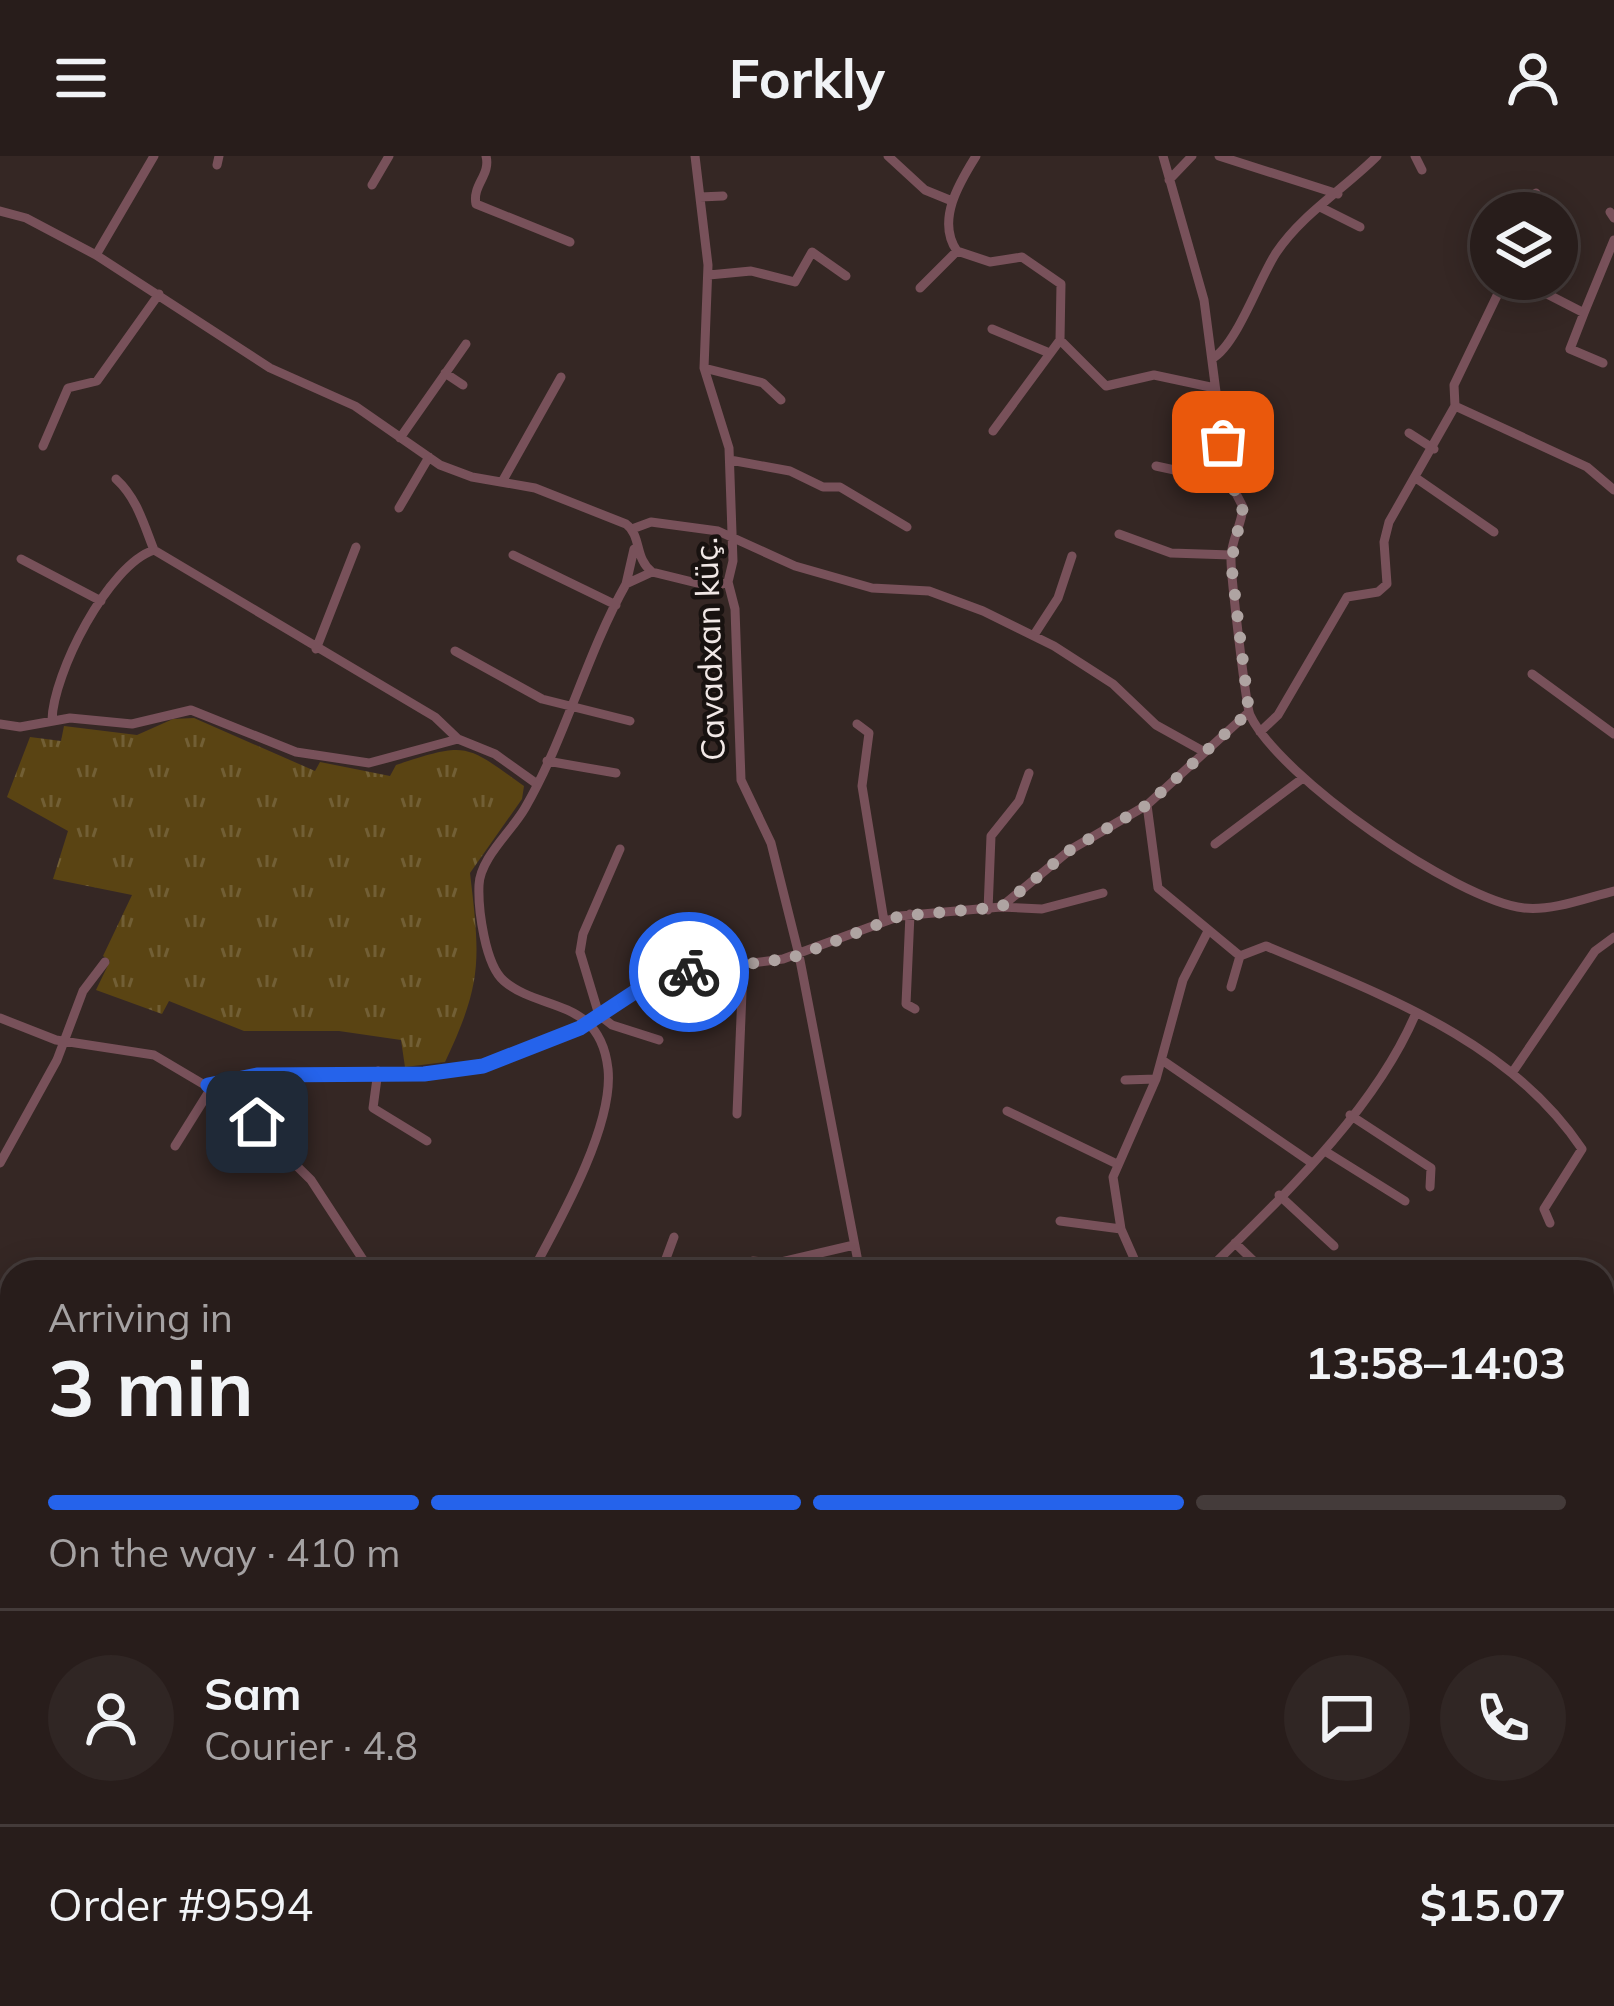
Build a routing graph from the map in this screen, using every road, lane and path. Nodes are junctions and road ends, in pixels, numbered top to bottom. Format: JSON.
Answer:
{"nodes":[{"id":1,"x":154,"y":156,"type":"edge"},
{"id":2,"x":389,"y":156,"type":"edge"},
{"id":3,"x":486,"y":156,"type":"edge"},
{"id":4,"x":695,"y":156,"type":"edge"},
{"id":5,"x":888,"y":156,"type":"edge"},
{"id":6,"x":976,"y":156,"type":"edge"},
{"id":7,"x":1163,"y":156,"type":"edge"},
{"id":8,"x":1192,"y":156,"type":"edge"},
{"id":9,"x":1220,"y":156,"type":"edge"},
{"id":10,"x":1377,"y":156,"type":"edge"},
{"id":11,"x":1414,"y":156,"type":"edge"},
{"id":12,"x":1422,"y":170,"type":"dead end"},
{"id":13,"x":1169,"y":180,"type":"junction"},
{"id":14,"x":372,"y":184,"type":"dead end"},
{"id":15,"x":1338,"y":194,"type":"junction"},
{"id":16,"x":722,"y":196,"type":"dead end"},
{"id":17,"x":700,"y":197,"type":"junction"},
{"id":18,"x":952,"y":201,"type":"junction"},
{"id":19,"x":1322,"y":208,"type":"junction"},
{"id":20,"x":0,"y":211,"type":"edge"},
{"id":21,"x":1360,"y":227,"type":"dead end"},
{"id":22,"x":1614,"y":240,"type":"edge"},
{"id":23,"x":570,"y":242,"type":"dead end"},
{"id":24,"x":957,"y":251,"type":"junction"},
{"id":25,"x":96,"y":255,"type":"junction"},
{"id":26,"x":709,"y":275,"type":"junction"},
{"id":27,"x":846,"y":275,"type":"dead end"},
{"id":28,"x":920,"y":288,"type":"dead end"},
{"id":29,"x":159,"y":294,"type":"junction"},
{"id":30,"x":1495,"y":300,"type":"edge"},
{"id":31,"x":1559,"y":300,"type":"edge"},
{"id":32,"x":1584,"y":313,"type":"junction"},
{"id":33,"x":992,"y":328,"type":"dead end"},
{"id":34,"x":1060,"y":340,"type":"junction"},
{"id":35,"x":466,"y":344,"type":"dead end"},
{"id":36,"x":1047,"y":352,"type":"junction"},
{"id":37,"x":1213,"y":358,"type":"junction"},
{"id":38,"x":1603,"y":363,"type":"dead end"},
{"id":39,"x":704,"y":368,"type":"junction"},
{"id":40,"x":445,"y":374,"type":"junction"},
{"id":41,"x":561,"y":377,"type":"dead end"},
{"id":42,"x":463,"y":385,"type":"dead end"},
{"id":43,"x":1215,"y":388,"type":"junction"},
{"id":44,"x":781,"y":400,"type":"dead end"},
{"id":45,"x":1455,"y":406,"type":"junction"},
{"id":46,"x":993,"y":431,"type":"dead end"},
{"id":47,"x":1409,"y":433,"type":"dead end"},
{"id":48,"x":400,"y":438,"type":"junction"},
{"id":49,"x":43,"y":446,"type":"dead end"},
{"id":50,"x":1434,"y":448,"type":"junction"},
{"id":51,"x":429,"y":458,"type":"junction"},
{"id":52,"x":730,"y":460,"type":"junction"},
{"id":53,"x":1156,"y":466,"type":"dead end"},
{"id":54,"x":1417,"y":478,"type":"junction"},
{"id":55,"x":116,"y":479,"type":"dead end"},
{"id":56,"x":502,"y":482,"type":"junction"},
{"id":57,"x":1230,"y":482,"type":"junction"},
{"id":58,"x":1614,"y":490,"type":"edge"},
{"id":59,"x":399,"y":508,"type":"dead end"},
{"id":60,"x":907,"y":527,"type":"dead end"},
{"id":61,"x":632,"y":529,"type":"junction"},
{"id":62,"x":1494,"y":532,"type":"dead end"},
{"id":63,"x":1119,"y":534,"type":"dead end"},
{"id":64,"x":732,"y":535,"type":"junction"},
{"id":65,"x":636,"y":543,"type":"junction"},
{"id":66,"x":356,"y":547,"type":"dead end"},
{"id":67,"x":154,"y":550,"type":"junction"},
{"id":68,"x":514,"y":555,"type":"dead end"},
{"id":69,"x":1231,"y":555,"type":"junction"},
{"id":70,"x":1072,"y":556,"type":"dead end"},
{"id":71,"x":21,"y":560,"type":"dead end"},
{"id":72,"x":652,"y":572,"type":"junction"},
{"id":73,"x":844,"y":580,"type":"junction"},
{"id":74,"x":728,"y":582,"type":"junction"},
{"id":75,"x":626,"y":584,"type":"junction"},
{"id":76,"x":841,"y":596,"type":"dead end"},
{"id":77,"x":101,"y":602,"type":"junction"},
{"id":78,"x":616,"y":605,"type":"junction"},
{"id":79,"x":1034,"y":634,"type":"junction"},
{"id":80,"x":316,"y":649,"type":"junction"},
{"id":81,"x":455,"y":650,"type":"dead end"},
{"id":82,"x":1532,"y":674,"type":"dead end"},
{"id":83,"x":571,"y":710,"type":"junction"},
{"id":84,"x":1249,"y":712,"type":"junction"},
{"id":85,"x":52,"y":720,"type":"junction"},
{"id":86,"x":630,"y":722,"type":"dead end"},
{"id":87,"x":0,"y":724,"type":"edge"},
{"id":88,"x":856,"y":724,"type":"dead end"},
{"id":89,"x":1260,"y":732,"type":"junction"},
{"id":90,"x":1614,"y":734,"type":"edge"},
{"id":91,"x":458,"y":739,"type":"junction"},
{"id":92,"x":1201,"y":750,"type":"junction"},
{"id":93,"x":547,"y":761,"type":"junction"},
{"id":94,"x":616,"y":773,"type":"dead end"},
{"id":95,"x":1029,"y":773,"type":"dead end"},
{"id":96,"x":1303,"y":778,"type":"junction"},
{"id":97,"x":537,"y":784,"type":"junction"},
{"id":98,"x":1147,"y":805,"type":"junction"},
{"id":99,"x":1215,"y":844,"type":"dead end"},
{"id":100,"x":620,"y":849,"type":"dead end"},
{"id":101,"x":1614,"y":891,"type":"edge"},
{"id":102,"x":1102,"y":893,"type":"dead end"},
{"id":103,"x":1001,"y":907,"type":"junction"},
{"id":104,"x":988,"y":910,"type":"junction"},
{"id":105,"x":910,"y":914,"type":"junction"},
{"id":106,"x":884,"y":921,"type":"junction"},
{"id":107,"x":1207,"y":933,"type":"junction"},
{"id":108,"x":1613,"y":941,"type":"edge"},
{"id":109,"x":799,"y":955,"type":"junction"},
{"id":110,"x":1240,"y":956,"type":"junction"},
{"id":111,"x":106,"y":962,"type":"dead end"},
{"id":112,"x":743,"y":968,"type":"junction"},
{"id":113,"x":1231,"y":987,"type":"dead end"},
{"id":114,"x":915,"y":1009,"type":"dead end"},
{"id":115,"x":1415,"y":1013,"type":"junction"},
{"id":116,"x":599,"y":1015,"type":"junction"},
{"id":117,"x":0,"y":1018,"type":"edge"},
{"id":118,"x":586,"y":1024,"type":"junction"},
{"id":119,"x":659,"y":1040,"type":"dead end"},
{"id":120,"x":64,"y":1042,"type":"junction"},
{"id":121,"x":1162,"y":1060,"type":"junction"},
{"id":122,"x":378,"y":1071,"type":"junction"},
{"id":123,"x":1512,"y":1073,"type":"junction"},
{"id":124,"x":1156,"y":1079,"type":"junction"},
{"id":125,"x":1125,"y":1080,"type":"dead end"},
{"id":126,"x":208,"y":1085,"type":"junction"},
{"id":127,"x":1007,"y":1111,"type":"dead end"},
{"id":128,"x":737,"y":1114,"type":"dead end"},
{"id":129,"x":1350,"y":1115,"type":"junction"},
{"id":130,"x":427,"y":1142,"type":"dead end"},
{"id":131,"x":175,"y":1146,"type":"dead end"},
{"id":132,"x":1328,"y":1153,"type":"junction"},
{"id":133,"x":0,"y":1163,"type":"edge"},
{"id":134,"x":1312,"y":1163,"type":"junction"},
{"id":135,"x":1117,"y":1164,"type":"junction"},
{"id":136,"x":1430,"y":1187,"type":"dead end"},
{"id":137,"x":1279,"y":1195,"type":"junction"},
{"id":138,"x":1405,"y":1202,"type":"dead end"},
{"id":139,"x":1060,"y":1221,"type":"dead end"},
{"id":140,"x":1550,"y":1222,"type":"dead end"},
{"id":141,"x":1121,"y":1228,"type":"junction"},
{"id":142,"x":674,"y":1237,"type":"dead end"},
{"id":143,"x":1235,"y":1243,"type":"junction"},
{"id":144,"x":854,"y":1245,"type":"junction"},
{"id":145,"x":1334,"y":1246,"type":"dead end"},
{"id":146,"x":363,"y":1260,"type":"edge"},
{"id":147,"x":542,"y":1260,"type":"edge"},
{"id":148,"x":665,"y":1260,"type":"edge"},
{"id":149,"x":791,"y":1260,"type":"edge"},
{"id":150,"x":858,"y":1260,"type":"edge"},
{"id":151,"x":1135,"y":1260,"type":"edge"},
{"id":152,"x":1218,"y":1260,"type":"edge"},
{"id":153,"x":1253,"y":1260,"type":"edge"}],
"edges":[{"from":1,"to":25,"type":"street"},
{"from":2,"to":14,"type":"street"},
{"from":3,"to":23,"type":"street"},
{"from":4,"to":17,"type":"street","name":"Cavadxan küç."},
{"from":5,"to":18,"type":"street"},
{"from":6,"to":18,"type":"street"},
{"from":7,"to":13,"type":"street"},
{"from":8,"to":13,"type":"street"},
{"from":9,"to":15,"type":"street"},
{"from":10,"to":15,"type":"street"},
{"from":11,"to":12,"type":"street"},
{"from":13,"to":37,"type":"street"},
{"from":15,"to":19,"type":"street"},
{"from":16,"to":17,"type":"street"},
{"from":17,"to":26,"type":"street","name":"Cavadxan küç."},
{"from":18,"to":24,"type":"street"},
{"from":19,"to":21,"type":"street"},
{"from":19,"to":37,"type":"street"},
{"from":20,"to":25,"type":"street"},
{"from":22,"to":32,"type":"street"},
{"from":24,"to":28,"type":"street"},
{"from":24,"to":34,"type":"street"},
{"from":25,"to":29,"type":"street"},
{"from":26,"to":27,"type":"street"},
{"from":26,"to":39,"type":"street","name":"Cavadxan küç."},
{"from":29,"to":48,"type":"street"},
{"from":29,"to":49,"type":"street"},
{"from":30,"to":45,"type":"street"},
{"from":31,"to":32,"type":"street"},
{"from":32,"to":38,"type":"street"},
{"from":33,"to":36,"type":"street"},
{"from":34,"to":36,"type":"street"},
{"from":34,"to":43,"type":"street"},
{"from":35,"to":40,"type":"street"},
{"from":36,"to":46,"type":"street"},
{"from":37,"to":43,"type":"street"},
{"from":39,"to":44,"type":"street"},
{"from":39,"to":52,"type":"street","name":"Cavadxan küç."},
{"from":40,"to":42,"type":"street"},
{"from":40,"to":48,"type":"street"},
{"from":41,"to":56,"type":"street"},
{"from":43,"to":57,"type":"street"},
{"from":45,"to":50,"type":"street"},
{"from":45,"to":58,"type":"street"},
{"from":47,"to":50,"type":"street"},
{"from":48,"to":51,"type":"street"},
{"from":50,"to":54,"type":"street"},
{"from":51,"to":56,"type":"street"},
{"from":51,"to":59,"type":"street"},
{"from":52,"to":60,"type":"street"},
{"from":52,"to":64,"type":"street","name":"Cavadxan küç."},
{"from":53,"to":57,"type":"street"},
{"from":54,"to":62,"type":"street"},
{"from":54,"to":89,"type":"street"},
{"from":55,"to":67,"type":"street"},
{"from":56,"to":61,"type":"street"},
{"from":57,"to":69,"type":"street"},
{"from":61,"to":64,"type":"street"},
{"from":61,"to":65,"type":"street"},
{"from":63,"to":69,"type":"street"},
{"from":64,"to":73,"type":"street"},
{"from":64,"to":74,"type":"street","name":"Cavadxan küç."},
{"from":65,"to":72,"type":"street"},
{"from":65,"to":75,"type":"street"},
{"from":66,"to":80,"type":"street"},
{"from":67,"to":77,"type":"street"},
{"from":67,"to":80,"type":"street"},
{"from":68,"to":78,"type":"street"},
{"from":69,"to":84,"type":"street"},
{"from":70,"to":79,"type":"street"},
{"from":71,"to":77,"type":"street"},
{"from":72,"to":74,"type":"street"},
{"from":72,"to":75,"type":"street"},
{"from":73,"to":76,"type":"street"},
{"from":73,"to":79,"type":"street"},
{"from":74,"to":109,"type":"street","name":"Cavadxan küç."},
{"from":75,"to":78,"type":"street"},
{"from":77,"to":85,"type":"street"},
{"from":78,"to":83,"type":"street"},
{"from":79,"to":92,"type":"street"},
{"from":80,"to":91,"type":"street"},
{"from":81,"to":83,"type":"street"},
{"from":82,"to":90,"type":"street"},
{"from":83,"to":86,"type":"street"},
{"from":83,"to":93,"type":"street"},
{"from":84,"to":89,"type":"street"},
{"from":84,"to":92,"type":"street"},
{"from":85,"to":87,"type":"street"},
{"from":85,"to":91,"type":"street"},
{"from":88,"to":106,"type":"street"},
{"from":89,"to":96,"type":"street"},
{"from":91,"to":97,"type":"street"},
{"from":92,"to":98,"type":"street"},
{"from":93,"to":94,"type":"street"},
{"from":93,"to":97,"type":"street"},
{"from":95,"to":104,"type":"street"},
{"from":96,"to":99,"type":"street"},
{"from":96,"to":101,"type":"street"},
{"from":97,"to":118,"type":"street"},
{"from":98,"to":103,"type":"street"},
{"from":98,"to":107,"type":"street"},
{"from":100,"to":116,"type":"street"},
{"from":102,"to":103,"type":"street"},
{"from":103,"to":104,"type":"street"},
{"from":104,"to":105,"type":"street"},
{"from":105,"to":106,"type":"street"},
{"from":105,"to":114,"type":"street"},
{"from":106,"to":109,"type":"street"},
{"from":107,"to":110,"type":"street"},
{"from":107,"to":121,"type":"street"},
{"from":108,"to":123,"type":"street"},
{"from":109,"to":112,"type":"street"},
{"from":109,"to":144,"type":"street","name":"Cavadxan küç."},
{"from":110,"to":113,"type":"street"},
{"from":110,"to":115,"type":"street"},
{"from":111,"to":120,"type":"street"},
{"from":112,"to":116,"type":"street"},
{"from":112,"to":128,"type":"street"},
{"from":115,"to":123,"type":"street"},
{"from":115,"to":129,"type":"street"},
{"from":116,"to":118,"type":"street"},
{"from":116,"to":119,"type":"street"},
{"from":117,"to":120,"type":"street"},
{"from":118,"to":122,"type":"street"},
{"from":118,"to":147,"type":"street"},
{"from":120,"to":126,"type":"street"},
{"from":120,"to":133,"type":"street"},
{"from":121,"to":124,"type":"street"},
{"from":121,"to":134,"type":"street"},
{"from":122,"to":126,"type":"street"},
{"from":122,"to":130,"type":"street"},
{"from":123,"to":140,"type":"street"},
{"from":124,"to":125,"type":"street"},
{"from":124,"to":135,"type":"street"},
{"from":126,"to":131,"type":"street"},
{"from":126,"to":146,"type":"street"},
{"from":127,"to":135,"type":"street"},
{"from":129,"to":132,"type":"street"},
{"from":129,"to":136,"type":"street"},
{"from":132,"to":134,"type":"street"},
{"from":132,"to":138,"type":"street"},
{"from":134,"to":137,"type":"street"},
{"from":135,"to":141,"type":"street"},
{"from":137,"to":143,"type":"street"},
{"from":137,"to":145,"type":"street"},
{"from":139,"to":141,"type":"street"},
{"from":141,"to":151,"type":"street"},
{"from":142,"to":148,"type":"street"},
{"from":143,"to":152,"type":"street"},
{"from":143,"to":153,"type":"street"},
{"from":144,"to":149,"type":"street"},
{"from":144,"to":150,"type":"street","name":"Cavadxan küç."}]}
